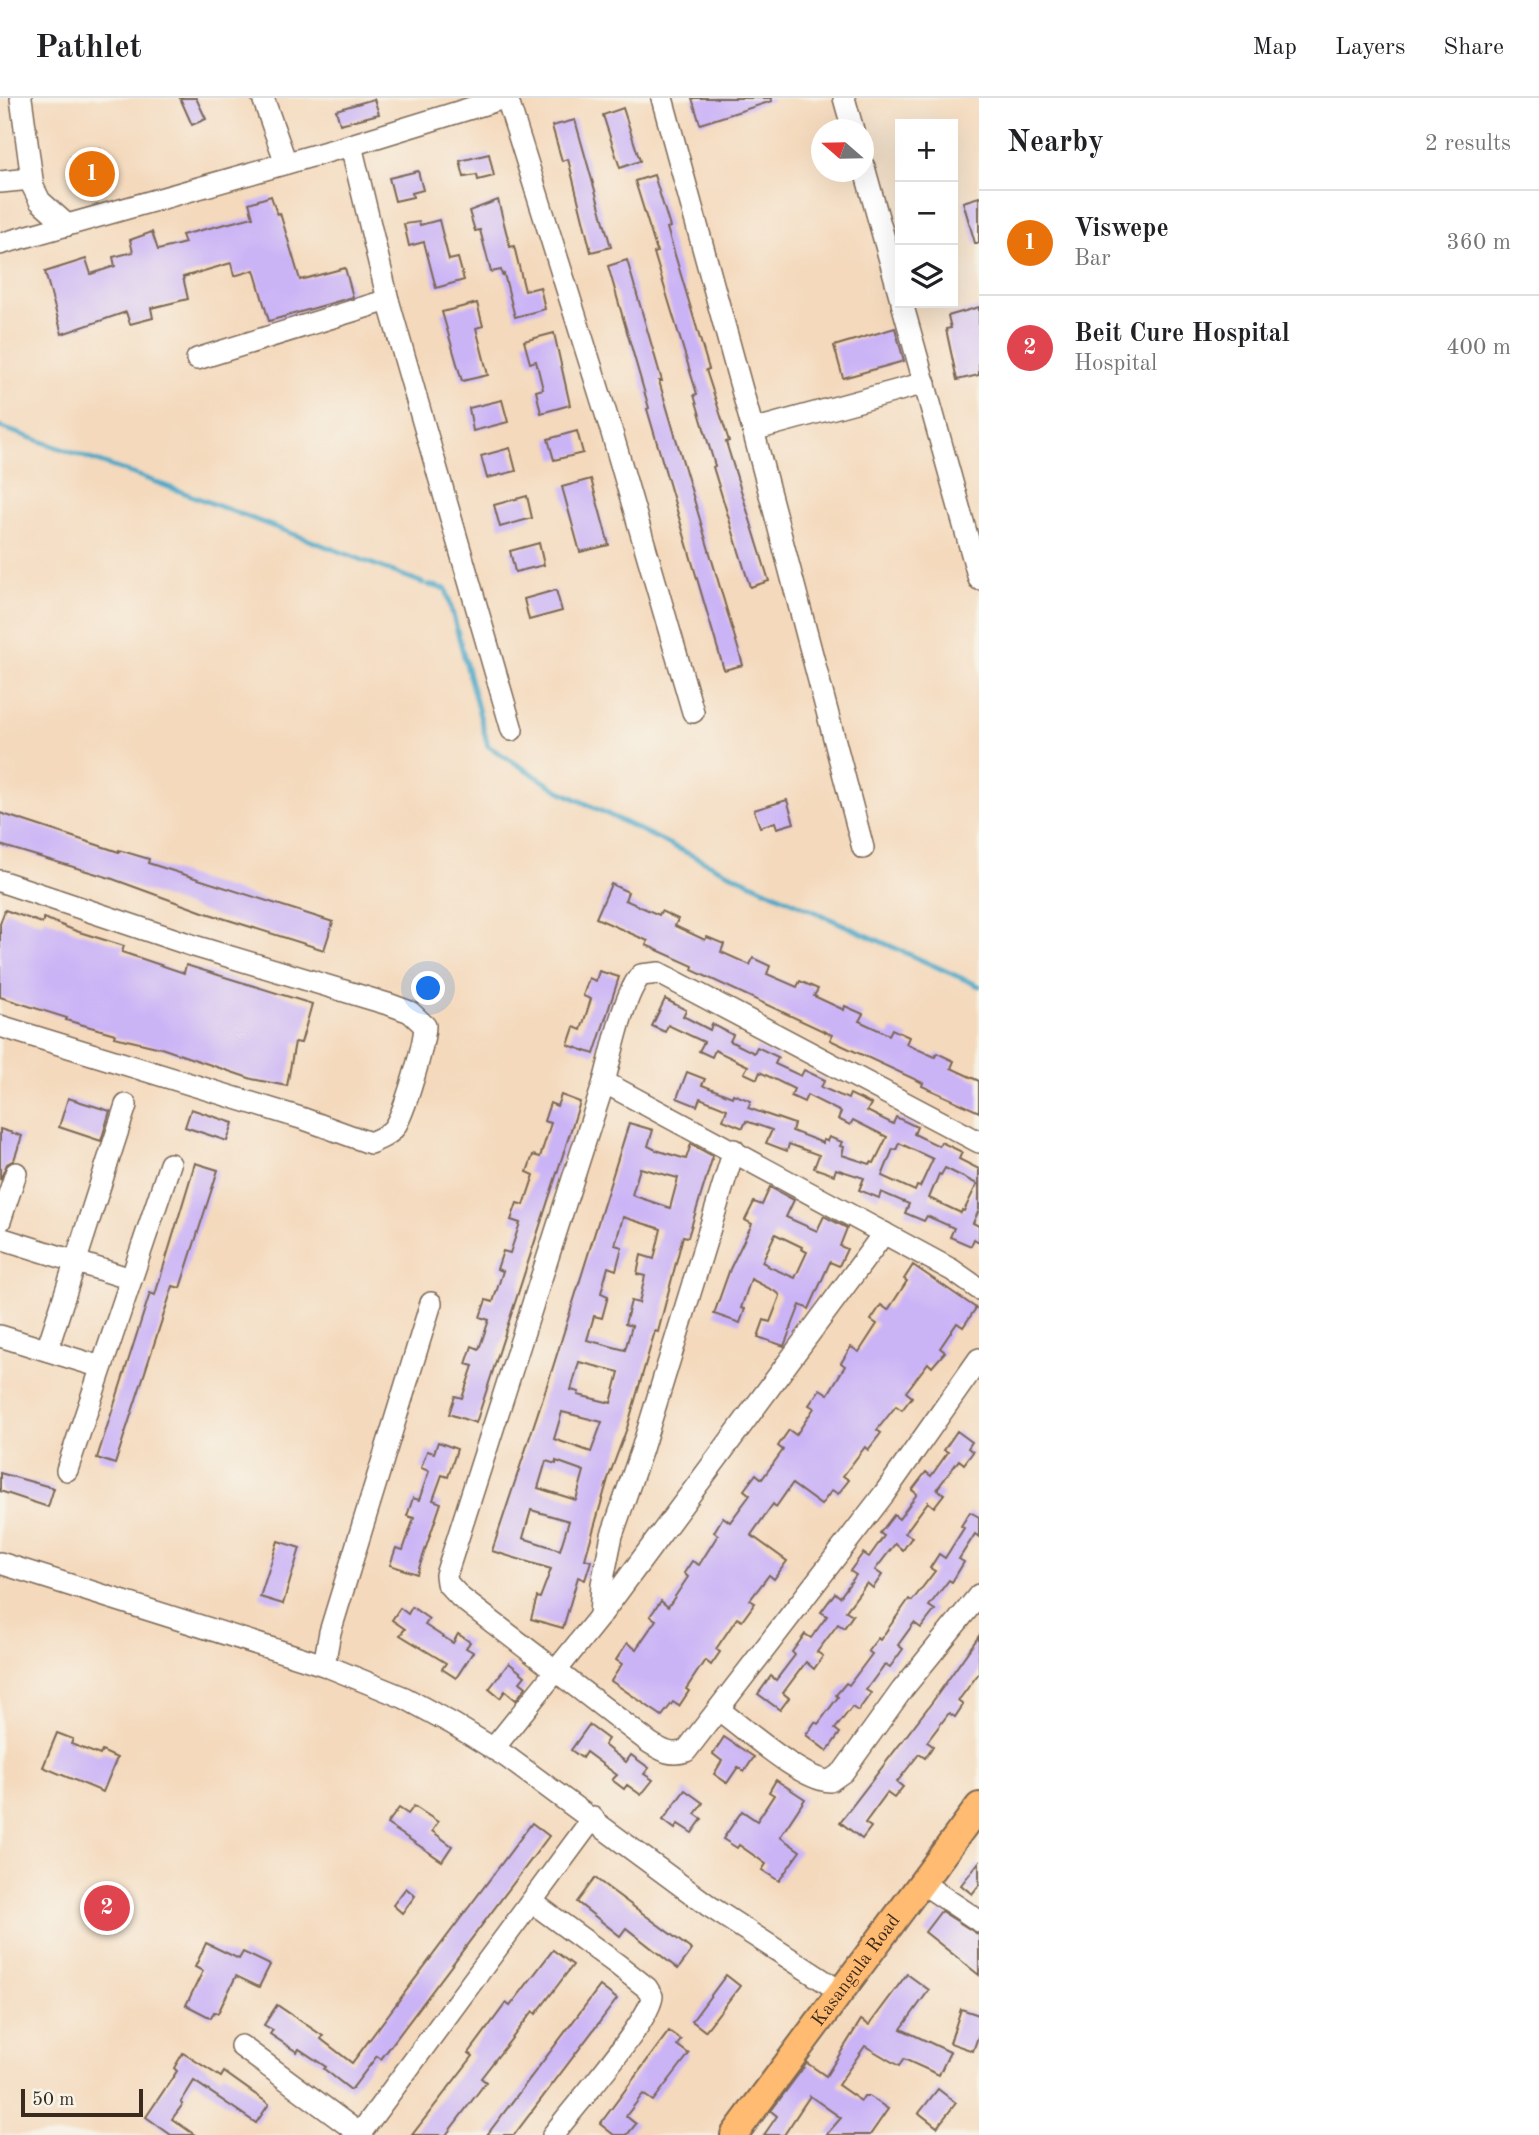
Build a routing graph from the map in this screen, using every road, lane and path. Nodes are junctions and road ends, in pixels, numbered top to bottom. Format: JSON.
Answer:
{"nodes":[{"id":1,"x":21,"y":98,"type":"edge"},
{"id":2,"x":263,"y":98,"type":"edge"},
{"id":3,"x":505,"y":98,"type":"edge"},
{"id":4,"x":662,"y":98,"type":"edge"},
{"id":5,"x":844,"y":98,"type":"edge"},
{"id":6,"x":850,"y":119,"type":"edge"},
{"id":7,"x":351,"y":145,"type":"junction"},
{"id":8,"x":286,"y":163,"type":"junction"},
{"id":9,"x":32,"y":179,"type":"junction"},
{"id":10,"x":0,"y":181,"type":"edge"},
{"id":11,"x":867,"y":182,"type":"edge"},
{"id":12,"x":66,"y":225,"type":"junction"},
{"id":13,"x":0,"y":244,"type":"edge"},
{"id":14,"x":895,"y":279,"type":"edge"},
{"id":15,"x":388,"y":300,"type":"junction"},
{"id":16,"x":903,"y":308,"type":"edge"},
{"id":17,"x":197,"y":359,"type":"dead end"},
{"id":18,"x":925,"y":383,"type":"junction"},
{"id":19,"x":753,"y":430,"type":"junction"},
{"id":20,"x":979,"y":579,"type":"edge"},
{"id":21,"x":693,"y":712,"type":"dead end"},
{"id":22,"x":512,"y":730,"type":"dead end"},
{"id":23,"x":863,"y":848,"type":"dead end"},
{"id":24,"x":0,"y":881,"type":"edge"},
{"id":25,"x":0,"y":1026,"type":"edge"},
{"id":26,"x":604,"y":1082,"type":"junction"},
{"id":27,"x":126,"y":1105,"type":"dead end"},
{"id":28,"x":979,"y":1142,"type":"edge"},
{"id":29,"x":734,"y":1150,"type":"junction"},
{"id":30,"x":170,"y":1164,"type":"dead end"},
{"id":31,"x":16,"y":1173,"type":"dead end"},
{"id":32,"x":0,"y":1221,"type":"edge"},
{"id":33,"x":884,"y":1233,"type":"junction"},
{"id":34,"x":0,"y":1238,"type":"edge"},
{"id":35,"x":75,"y":1261,"type":"junction"},
{"id":36,"x":131,"y":1279,"type":"junction"},
{"id":37,"x":979,"y":1289,"type":"edge"},
{"id":38,"x":431,"y":1303,"type":"dead end"},
{"id":39,"x":0,"y":1336,"type":"edge"},
{"id":40,"x":47,"y":1350,"type":"junction"},
{"id":41,"x":979,"y":1359,"type":"edge"},
{"id":42,"x":101,"y":1367,"type":"junction"},
{"id":43,"x":66,"y":1470,"type":"dead end"},
{"id":44,"x":0,"y":1563,"type":"edge"},
{"id":45,"x":979,"y":1595,"type":"edge"},
{"id":46,"x":600,"y":1616,"type":"junction"},
{"id":47,"x":324,"y":1665,"type":"junction"},
{"id":48,"x":557,"y":1670,"type":"junction"},
{"id":49,"x":719,"y":1710,"type":"junction"},
{"id":50,"x":493,"y":1749,"type":"junction"},
{"id":51,"x":979,"y":1806,"type":"edge"},
{"id":52,"x":593,"y":1818,"type":"junction"},
{"id":53,"x":922,"y":1883,"type":"junction"},
{"id":54,"x":532,"y":1902,"type":"junction"},
{"id":55,"x":979,"y":1921,"type":"edge"},
{"id":56,"x":841,"y":1992,"type":"junction"},
{"id":57,"x":241,"y":2046,"type":"dead end"},
{"id":58,"x":360,"y":2134,"type":"edge"},
{"id":59,"x":552,"y":2135,"type":"edge"},
{"id":60,"x":734,"y":2135,"type":"edge"}],
"edges":[{"from":1,"to":9,"type":"street"},
{"from":2,"to":8,"type":"street"},
{"from":3,"to":7,"type":"street"},
{"from":3,"to":21,"type":"street"},
{"from":4,"to":19,"type":"street"},
{"from":5,"to":6,"type":"street"},
{"from":7,"to":8,"type":"street"},
{"from":7,"to":15,"type":"street"},
{"from":8,"to":12,"type":"street"},
{"from":9,"to":10,"type":"street"},
{"from":9,"to":12,"type":"street"},
{"from":11,"to":14,"type":"street"},
{"from":12,"to":13,"type":"street"},
{"from":15,"to":17,"type":"street"},
{"from":15,"to":22,"type":"street"},
{"from":16,"to":18,"type":"street"},
{"from":18,"to":19,"type":"street"},
{"from":18,"to":20,"type":"street"},
{"from":19,"to":23,"type":"street"},
{"from":24,"to":25,"type":"street"},
{"from":26,"to":28,"type":"street"},
{"from":26,"to":29,"type":"street"},
{"from":26,"to":48,"type":"street"},
{"from":27,"to":35,"type":"street"},
{"from":29,"to":33,"type":"street"},
{"from":29,"to":46,"type":"street"},
{"from":30,"to":36,"type":"street"},
{"from":31,"to":32,"type":"street"},
{"from":33,"to":37,"type":"street"},
{"from":33,"to":46,"type":"street"},
{"from":34,"to":35,"type":"street"},
{"from":35,"to":36,"type":"street"},
{"from":35,"to":40,"type":"street"},
{"from":36,"to":42,"type":"street"},
{"from":38,"to":47,"type":"street"},
{"from":39,"to":40,"type":"street"},
{"from":40,"to":42,"type":"street"},
{"from":41,"to":49,"type":"street"},
{"from":42,"to":43,"type":"street"},
{"from":44,"to":47,"type":"street"},
{"from":45,"to":49,"type":"street"},
{"from":46,"to":48,"type":"street"},
{"from":47,"to":50,"type":"street"},
{"from":48,"to":49,"type":"street"},
{"from":48,"to":50,"type":"street"},
{"from":50,"to":52,"type":"street"},
{"from":51,"to":53,"type":"main road","name":"Kasangula Road"},
{"from":52,"to":54,"type":"street"},
{"from":52,"to":56,"type":"street"},
{"from":53,"to":55,"type":"street"},
{"from":53,"to":56,"type":"main road","name":"Kasangula Road"},
{"from":54,"to":58,"type":"street"},
{"from":54,"to":59,"type":"street"},
{"from":56,"to":60,"type":"main road","name":"Kasangula Road"},
{"from":57,"to":58,"type":"street"}]}
